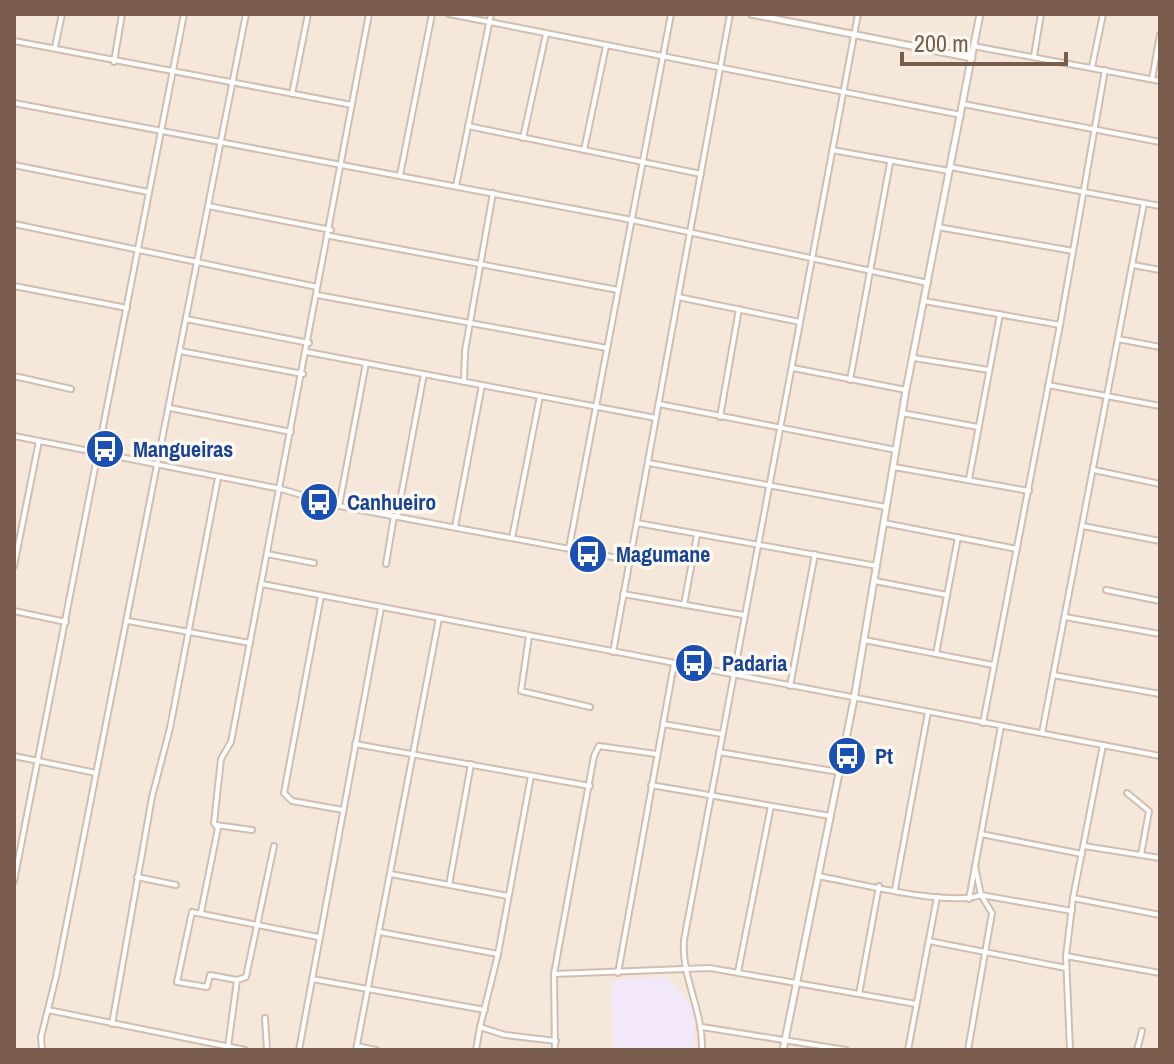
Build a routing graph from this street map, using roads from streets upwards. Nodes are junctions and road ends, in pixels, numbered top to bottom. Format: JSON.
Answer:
{"nodes":[{"id":1,"x":62,"y":14,"type":"edge"},
{"id":2,"x":122,"y":14,"type":"edge"},
{"id":3,"x":184,"y":14,"type":"edge"},
{"id":4,"x":246,"y":14,"type":"edge"},
{"id":5,"x":308,"y":14,"type":"edge"},
{"id":6,"x":369,"y":14,"type":"edge"},
{"id":7,"x":432,"y":14,"type":"edge"},
{"id":8,"x":449,"y":14,"type":"edge"},
{"id":9,"x":491,"y":14,"type":"edge"},
{"id":10,"x":671,"y":14,"type":"edge"},
{"id":11,"x":730,"y":14,"type":"edge"},
{"id":12,"x":751,"y":14,"type":"edge"},
{"id":13,"x":858,"y":14,"type":"edge"},
{"id":14,"x":980,"y":14,"type":"edge"},
{"id":15,"x":1041,"y":14,"type":"edge"},
{"id":16,"x":1103,"y":14,"type":"edge"},
{"id":17,"x":489,"y":21,"type":"junction"},
{"id":18,"x":546,"y":34,"type":"junction"},
{"id":19,"x":854,"y":34,"type":"junction"},
{"id":20,"x":1160,"y":35,"type":"edge"},
{"id":21,"x":1160,"y":41,"type":"edge"},
{"id":22,"x":14,"y":42,"type":"edge"},
{"id":23,"x":606,"y":46,"type":"junction"},
{"id":24,"x":973,"y":46,"type":"junction"},
{"id":25,"x":55,"y":48,"type":"junction"},
{"id":26,"x":663,"y":56,"type":"junction"},
{"id":27,"x":1034,"y":56,"type":"junction"},
{"id":28,"x":972,"y":58,"type":"junction"},
{"id":29,"x":114,"y":62,"type":"junction"},
{"id":30,"x":721,"y":67,"type":"junction"},
{"id":31,"x":1092,"y":67,"type":"junction"},
{"id":32,"x":1105,"y":70,"type":"junction"},
{"id":33,"x":173,"y":72,"type":"junction"},
{"id":34,"x":1152,"y":79,"type":"junction"},
{"id":35,"x":1160,"y":81,"type":"edge"},
{"id":36,"x":233,"y":83,"type":"junction"},
{"id":37,"x":842,"y":91,"type":"junction"},
{"id":38,"x":292,"y":94,"type":"junction"},
{"id":39,"x":14,"y":103,"type":"edge"},
{"id":40,"x":963,"y":104,"type":"junction"},
{"id":41,"x":352,"y":105,"type":"junction"},
{"id":42,"x":961,"y":115,"type":"junction"},
{"id":43,"x":468,"y":126,"type":"junction"},
{"id":44,"x":1093,"y":129,"type":"junction"},
{"id":45,"x":161,"y":132,"type":"junction"},
{"id":46,"x":523,"y":138,"type":"junction"},
{"id":47,"x":1160,"y":142,"type":"edge"},
{"id":48,"x":221,"y":143,"type":"junction"},
{"id":49,"x":584,"y":150,"type":"junction"},
{"id":50,"x":832,"y":150,"type":"junction"},
{"id":51,"x":643,"y":161,"type":"junction"},
{"id":52,"x":890,"y":163,"type":"junction"},
{"id":53,"x":343,"y":164,"type":"junction"},
{"id":54,"x":14,"y":165,"type":"edge"},
{"id":55,"x":950,"y":169,"type":"junction"},
{"id":56,"x":701,"y":174,"type":"junction"},
{"id":57,"x":400,"y":175,"type":"junction"},
{"id":58,"x":456,"y":186,"type":"junction"},
{"id":59,"x":1082,"y":191,"type":"junction"},
{"id":60,"x":148,"y":192,"type":"junction"},
{"id":61,"x":493,"y":193,"type":"junction"},
{"id":62,"x":1144,"y":203,"type":"junction"},
{"id":63,"x":208,"y":206,"type":"junction"},
{"id":64,"x":1160,"y":206,"type":"edge"},
{"id":65,"x":632,"y":220,"type":"junction"},
{"id":66,"x":14,"y":224,"type":"edge"},
{"id":67,"x":938,"y":227,"type":"junction"},
{"id":68,"x":330,"y":233,"type":"junction"},
{"id":69,"x":691,"y":233,"type":"junction"},
{"id":70,"x":137,"y":251,"type":"junction"},
{"id":71,"x":1073,"y":251,"type":"junction"},
{"id":72,"x":812,"y":258,"type":"junction"},
{"id":73,"x":196,"y":264,"type":"junction"},
{"id":74,"x":481,"y":265,"type":"junction"},
{"id":75,"x":1133,"y":265,"type":"junction"},
{"id":76,"x":1160,"y":270,"type":"edge"},
{"id":77,"x":871,"y":271,"type":"junction"},
{"id":78,"x":928,"y":283,"type":"junction"},
{"id":79,"x":14,"y":286,"type":"edge"},
{"id":80,"x":317,"y":287,"type":"junction"},
{"id":81,"x":618,"y":290,"type":"junction"},
{"id":82,"x":317,"y":295,"type":"junction"},
{"id":83,"x":678,"y":297,"type":"junction"},
{"id":84,"x":924,"y":301,"type":"junction"},
{"id":85,"x":127,"y":308,"type":"junction"},
{"id":86,"x":739,"y":309,"type":"junction"},
{"id":87,"x":1000,"y":314,"type":"junction"},
{"id":88,"x":186,"y":319,"type":"junction"},
{"id":89,"x":800,"y":322,"type":"junction"},
{"id":90,"x":470,"y":323,"type":"junction"},
{"id":91,"x":1060,"y":325,"type":"junction"},
{"id":92,"x":1118,"y":339,"type":"junction"},
{"id":93,"x":309,"y":343,"type":"junction"},
{"id":94,"x":1160,"y":347,"type":"edge"},
{"id":95,"x":607,"y":348,"type":"junction"},
{"id":96,"x":180,"y":351,"type":"junction"},
{"id":97,"x":307,"y":352,"type":"junction"},
{"id":98,"x":914,"y":358,"type":"junction"},
{"id":99,"x":366,"y":363,"type":"junction"},
{"id":100,"x":793,"y":368,"type":"junction"},
{"id":101,"x":989,"y":370,"type":"junction"},
{"id":102,"x":303,"y":374,"type":"junction"},
{"id":103,"x":424,"y":374,"type":"junction"},
{"id":104,"x":14,"y":376,"type":"edge"},
{"id":105,"x":850,"y":380,"type":"junction"},
{"id":106,"x":464,"y":382,"type":"junction"},
{"id":107,"x":482,"y":385,"type":"junction"},
{"id":108,"x":1048,"y":385,"type":"junction"},
{"id":109,"x":71,"y":389,"type":"dead end"},
{"id":110,"x":906,"y":390,"type":"junction"},
{"id":111,"x":540,"y":396,"type":"junction"},
{"id":112,"x":1108,"y":396,"type":"junction"},
{"id":113,"x":659,"y":404,"type":"junction"},
{"id":114,"x":1160,"y":406,"type":"edge"},
{"id":115,"x":596,"y":407,"type":"junction"},
{"id":116,"x":170,"y":408,"type":"junction"},
{"id":117,"x":902,"y":413,"type":"junction"},
{"id":118,"x":720,"y":417,"type":"junction"},
{"id":119,"x":656,"y":418,"type":"junction"},
{"id":120,"x":978,"y":427,"type":"junction"},
{"id":121,"x":781,"y":428,"type":"junction"},
{"id":122,"x":291,"y":432,"type":"junction"},
{"id":123,"x":14,"y":436,"type":"edge"},
{"id":124,"x":39,"y":441,"type":"junction"},
{"id":125,"x":897,"y":450,"type":"junction"},
{"id":126,"x":98,"y":453,"type":"junction"},
{"id":127,"x":649,"y":463,"type":"junction"},
{"id":128,"x":159,"y":467,"type":"junction"},
{"id":129,"x":894,"y":467,"type":"junction"},
{"id":130,"x":1094,"y":470,"type":"junction"},
{"id":131,"x":218,"y":478,"type":"junction"},
{"id":132,"x":969,"y":479,"type":"junction"},
{"id":133,"x":1160,"y":484,"type":"edge"},
{"id":134,"x":770,"y":486,"type":"junction"},
{"id":135,"x":281,"y":489,"type":"junction"},
{"id":136,"x":1029,"y":491,"type":"junction"},
{"id":137,"x":339,"y":506,"type":"junction"},
{"id":138,"x":886,"y":507,"type":"junction"},
{"id":139,"x":396,"y":516,"type":"junction"},
{"id":140,"x":637,"y":523,"type":"junction"},
{"id":141,"x":884,"y":523,"type":"junction"},
{"id":142,"x":1083,"y":526,"type":"junction"},
{"id":143,"x":455,"y":527,"type":"junction"},
{"id":144,"x":697,"y":535,"type":"junction"},
{"id":145,"x":958,"y":537,"type":"junction"},
{"id":146,"x":512,"y":538,"type":"junction"},
{"id":147,"x":1160,"y":541,"type":"edge"},
{"id":148,"x":758,"y":545,"type":"junction"},
{"id":149,"x":569,"y":548,"type":"junction"},
{"id":150,"x":1017,"y":549,"type":"junction"},
{"id":151,"x":267,"y":554,"type":"junction"},
{"id":152,"x":815,"y":554,"type":"junction"},
{"id":153,"x":629,"y":560,"type":"junction"},
{"id":154,"x":314,"y":563,"type":"dead end"},
{"id":155,"x":386,"y":564,"type":"dead end"},
{"id":156,"x":14,"y":566,"type":"edge"},
{"id":157,"x":877,"y":566,"type":"junction"},
{"id":158,"x":875,"y":581,"type":"junction"},
{"id":159,"x":262,"y":584,"type":"junction"},
{"id":160,"x":1106,"y":590,"type":"dead end"},
{"id":161,"x":623,"y":594,"type":"junction"},
{"id":162,"x":947,"y":595,"type":"junction"},
{"id":163,"x":321,"y":596,"type":"junction"},
{"id":164,"x":1160,"y":601,"type":"edge"},
{"id":165,"x":684,"y":605,"type":"junction"},
{"id":166,"x":381,"y":608,"type":"junction"},
{"id":167,"x":14,"y":611,"type":"edge"},
{"id":168,"x":743,"y":615,"type":"junction"},
{"id":169,"x":1065,"y":617,"type":"junction"},
{"id":170,"x":439,"y":618,"type":"junction"},
{"id":171,"x":128,"y":621,"type":"junction"},
{"id":172,"x":66,"y":622,"type":"junction"},
{"id":173,"x":187,"y":632,"type":"junction"},
{"id":174,"x":1160,"y":634,"type":"edge"},
{"id":175,"x":529,"y":636,"type":"junction"},
{"id":176,"x":864,"y":640,"type":"junction"},
{"id":177,"x":250,"y":643,"type":"junction"},
{"id":178,"x":613,"y":652,"type":"junction"},
{"id":179,"x":936,"y":654,"type":"junction"},
{"id":180,"x":674,"y":664,"type":"junction"},
{"id":181,"x":993,"y":665,"type":"junction"},
{"id":182,"x":1053,"y":675,"type":"junction"},
{"id":183,"x":734,"y":676,"type":"junction"},
{"id":184,"x":790,"y":686,"type":"junction"},
{"id":185,"x":1160,"y":694,"type":"edge"},
{"id":186,"x":854,"y":699,"type":"junction"},
{"id":187,"x":590,"y":707,"type":"dead end"},
{"id":188,"x":928,"y":712,"type":"junction"},
{"id":189,"x":983,"y":723,"type":"junction"},
{"id":190,"x":663,"y":724,"type":"junction"},
{"id":191,"x":1001,"y":726,"type":"junction"},
{"id":192,"x":1042,"y":733,"type":"junction"},
{"id":193,"x":722,"y":734,"type":"junction"},
{"id":194,"x":355,"y":744,"type":"junction"},
{"id":195,"x":1103,"y":745,"type":"junction"},
{"id":196,"x":719,"y":752,"type":"junction"},
{"id":197,"x":656,"y":754,"type":"junction"},
{"id":198,"x":415,"y":755,"type":"junction"},
{"id":199,"x":14,"y":756,"type":"edge"},
{"id":200,"x":1160,"y":756,"type":"edge"},
{"id":201,"x":39,"y":761,"type":"junction"},
{"id":202,"x":471,"y":764,"type":"junction"},
{"id":203,"x":839,"y":772,"type":"junction"},
{"id":204,"x":96,"y":773,"type":"junction"},
{"id":205,"x":531,"y":776,"type":"junction"},
{"id":206,"x":651,"y":784,"type":"junction"},
{"id":207,"x":590,"y":786,"type":"junction"},
{"id":208,"x":1127,"y":793,"type":"dead end"},
{"id":209,"x":711,"y":796,"type":"junction"},
{"id":210,"x":771,"y":806,"type":"junction"},
{"id":211,"x":343,"y":810,"type":"junction"},
{"id":212,"x":830,"y":816,"type":"junction"},
{"id":213,"x":216,"y":825,"type":"junction"},
{"id":214,"x":252,"y":830,"type":"dead end"},
{"id":215,"x":981,"y":834,"type":"junction"},
{"id":216,"x":274,"y":846,"type":"dead end"},
{"id":217,"x":1084,"y":846,"type":"junction"},
{"id":218,"x":1082,"y":854,"type":"junction"},
{"id":219,"x":1141,"y":855,"type":"junction"},
{"id":220,"x":1160,"y":858,"type":"edge"},
{"id":221,"x":975,"y":866,"type":"junction"},
{"id":222,"x":391,"y":874,"type":"junction"},
{"id":223,"x":818,"y":876,"type":"junction"},
{"id":224,"x":137,"y":877,"type":"junction"},
{"id":225,"x":14,"y":881,"type":"edge"},
{"id":226,"x":176,"y":885,"type":"dead end"},
{"id":227,"x":449,"y":885,"type":"junction"},
{"id":228,"x":879,"y":886,"type":"junction"},
{"id":229,"x":895,"y":889,"type":"junction"},
{"id":230,"x":981,"y":895,"type":"junction"},
{"id":231,"x":508,"y":896,"type":"junction"},
{"id":232,"x":937,"y":897,"type":"junction"},
{"id":233,"x":1073,"y":898,"type":"junction"},
{"id":234,"x":969,"y":899,"type":"junction"},
{"id":235,"x":1072,"y":911,"type":"junction"},
{"id":236,"x":201,"y":912,"type":"junction"},
{"id":237,"x":1160,"y":915,"type":"edge"},
{"id":238,"x":259,"y":927,"type":"junction"},
{"id":239,"x":380,"y":932,"type":"junction"},
{"id":240,"x":318,"y":937,"type":"junction"},
{"id":241,"x":929,"y":941,"type":"junction"},
{"id":242,"x":985,"y":953,"type":"junction"},
{"id":243,"x":498,"y":954,"type":"junction"},
{"id":244,"x":1066,"y":956,"type":"junction"},
{"id":245,"x":1066,"y":968,"type":"junction"},
{"id":246,"x":685,"y":970,"type":"junction"},
{"id":247,"x":738,"y":972,"type":"junction"},
{"id":248,"x":618,"y":973,"type":"junction"},
{"id":249,"x":1160,"y":973,"type":"edge"},
{"id":250,"x":554,"y":974,"type":"junction"},
{"id":251,"x":312,"y":979,"type":"junction"},
{"id":252,"x":237,"y":980,"type":"junction"},
{"id":253,"x":797,"y":981,"type":"junction"},
{"id":254,"x":369,"y":989,"type":"junction"},
{"id":255,"x":859,"y":994,"type":"junction"},
{"id":256,"x":916,"y":1004,"type":"junction"},
{"id":257,"x":48,"y":1010,"type":"junction"},
{"id":258,"x":485,"y":1010,"type":"junction"},
{"id":259,"x":265,"y":1018,"type":"dead end"},
{"id":260,"x":112,"y":1024,"type":"junction"},
{"id":261,"x":480,"y":1027,"type":"junction"},
{"id":262,"x":702,"y":1027,"type":"junction"},
{"id":263,"x":1142,"y":1031,"type":"dead end"},
{"id":264,"x":785,"y":1040,"type":"junction"},
{"id":265,"x":556,"y":1041,"type":"junction"},
{"id":266,"x":228,"y":1047,"type":"junction"},
{"id":267,"x":356,"y":1048,"type":"edge"},
{"id":268,"x":42,"y":1050,"type":"edge"},
{"id":269,"x":245,"y":1050,"type":"edge"},
{"id":270,"x":267,"y":1050,"type":"edge"},
{"id":271,"x":299,"y":1050,"type":"edge"},
{"id":272,"x":376,"y":1050,"type":"edge"},
{"id":273,"x":476,"y":1050,"type":"edge"},
{"id":274,"x":555,"y":1050,"type":"edge"},
{"id":275,"x":702,"y":1050,"type":"edge"},
{"id":276,"x":783,"y":1050,"type":"edge"},
{"id":277,"x":846,"y":1050,"type":"edge"},
{"id":278,"x":908,"y":1050,"type":"edge"},
{"id":279,"x":968,"y":1050,"type":"edge"},
{"id":280,"x":1070,"y":1050,"type":"edge"},
{"id":281,"x":1137,"y":1050,"type":"edge"}],
"edges":[{"from":1,"to":25,"type":"street"},
{"from":2,"to":29,"type":"street"},
{"from":3,"to":33,"type":"street"},
{"from":4,"to":36,"type":"street"},
{"from":5,"to":38,"type":"street"},
{"from":6,"to":41,"type":"street"},
{"from":7,"to":57,"type":"street"},
{"from":8,"to":17,"type":"street"},
{"from":9,"to":17,"type":"street"},
{"from":10,"to":26,"type":"street"},
{"from":11,"to":30,"type":"street"},
{"from":12,"to":19,"type":"street"},
{"from":13,"to":19,"type":"street"},
{"from":14,"to":24,"type":"street"},
{"from":15,"to":27,"type":"street"},
{"from":16,"to":31,"type":"street"},
{"from":17,"to":18,"type":"street"},
{"from":17,"to":43,"type":"street"},
{"from":18,"to":23,"type":"street"},
{"from":18,"to":46,"type":"street"},
{"from":19,"to":28,"type":"street"},
{"from":19,"to":37,"type":"street"},
{"from":20,"to":34,"type":"street"},
{"from":21,"to":34,"type":"street"},
{"from":22,"to":25,"type":"street"},
{"from":23,"to":26,"type":"street"},
{"from":23,"to":49,"type":"street"},
{"from":24,"to":27,"type":"street"},
{"from":24,"to":28,"type":"street"},
{"from":25,"to":29,"type":"street"},
{"from":26,"to":30,"type":"street"},
{"from":26,"to":51,"type":"street"},
{"from":27,"to":31,"type":"street"},
{"from":28,"to":40,"type":"street"},
{"from":29,"to":33,"type":"street"},
{"from":30,"to":37,"type":"street"},
{"from":30,"to":56,"type":"street"},
{"from":31,"to":32,"type":"street"},
{"from":32,"to":34,"type":"street"},
{"from":32,"to":44,"type":"street"},
{"from":33,"to":36,"type":"street"},
{"from":33,"to":45,"type":"street"},
{"from":34,"to":35,"type":"street"},
{"from":36,"to":38,"type":"street"},
{"from":36,"to":48,"type":"street"},
{"from":37,"to":42,"type":"street"},
{"from":37,"to":50,"type":"street"},
{"from":38,"to":41,"type":"street"},
{"from":39,"to":45,"type":"street"},
{"from":40,"to":42,"type":"street"},
{"from":40,"to":44,"type":"street"},
{"from":41,"to":53,"type":"street"},
{"from":42,"to":55,"type":"street"},
{"from":43,"to":46,"type":"street"},
{"from":43,"to":58,"type":"street"},
{"from":44,"to":47,"type":"street"},
{"from":44,"to":59,"type":"street"},
{"from":45,"to":48,"type":"street"},
{"from":45,"to":60,"type":"street"},
{"from":46,"to":49,"type":"street"},
{"from":48,"to":53,"type":"street"},
{"from":48,"to":63,"type":"street"},
{"from":49,"to":51,"type":"street"},
{"from":50,"to":52,"type":"street"},
{"from":50,"to":72,"type":"street"},
{"from":51,"to":56,"type":"street"},
{"from":51,"to":65,"type":"street"},
{"from":52,"to":55,"type":"street"},
{"from":52,"to":77,"type":"street"},
{"from":53,"to":57,"type":"street"},
{"from":53,"to":68,"type":"street"},
{"from":54,"to":60,"type":"street"},
{"from":55,"to":59,"type":"street"},
{"from":55,"to":67,"type":"street"},
{"from":56,"to":69,"type":"street"},
{"from":57,"to":58,"type":"street"},
{"from":58,"to":61,"type":"street"},
{"from":59,"to":62,"type":"street"},
{"from":59,"to":71,"type":"street"},
{"from":60,"to":70,"type":"street"},
{"from":61,"to":65,"type":"street"},
{"from":61,"to":74,"type":"street"},
{"from":62,"to":64,"type":"street"},
{"from":62,"to":75,"type":"street"},
{"from":63,"to":68,"type":"street"},
{"from":63,"to":73,"type":"street"},
{"from":65,"to":69,"type":"street"},
{"from":65,"to":81,"type":"street"},
{"from":66,"to":70,"type":"street"},
{"from":67,"to":71,"type":"street"},
{"from":67,"to":78,"type":"street"},
{"from":68,"to":74,"type":"street"},
{"from":68,"to":80,"type":"street"},
{"from":69,"to":72,"type":"street"},
{"from":69,"to":83,"type":"street"},
{"from":70,"to":73,"type":"street"},
{"from":70,"to":85,"type":"street"},
{"from":71,"to":91,"type":"street"},
{"from":72,"to":77,"type":"street"},
{"from":72,"to":89,"type":"street"},
{"from":73,"to":80,"type":"street"},
{"from":73,"to":88,"type":"street"},
{"from":74,"to":81,"type":"street"},
{"from":74,"to":90,"type":"street"},
{"from":75,"to":76,"type":"street"},
{"from":75,"to":92,"type":"street"},
{"from":77,"to":78,"type":"street"},
{"from":77,"to":105,"type":"street"},
{"from":78,"to":84,"type":"street"},
{"from":79,"to":85,"type":"street"},
{"from":80,"to":82,"type":"street"},
{"from":81,"to":95,"type":"street"},
{"from":82,"to":90,"type":"street"},
{"from":82,"to":93,"type":"street"},
{"from":83,"to":86,"type":"street"},
{"from":83,"to":113,"type":"street"},
{"from":84,"to":87,"type":"street"},
{"from":84,"to":98,"type":"street"},
{"from":85,"to":126,"type":"street"},
{"from":86,"to":89,"type":"street"},
{"from":86,"to":118,"type":"street"},
{"from":87,"to":91,"type":"street"},
{"from":87,"to":101,"type":"street"},
{"from":88,"to":93,"type":"street"},
{"from":88,"to":96,"type":"street"},
{"from":89,"to":100,"type":"street"},
{"from":90,"to":95,"type":"street"},
{"from":90,"to":106,"type":"street"},
{"from":91,"to":108,"type":"street"},
{"from":92,"to":94,"type":"street"},
{"from":92,"to":112,"type":"street"},
{"from":93,"to":97,"type":"street"},
{"from":95,"to":115,"type":"street"},
{"from":96,"to":102,"type":"street"},
{"from":96,"to":116,"type":"street"},
{"from":97,"to":99,"type":"street"},
{"from":97,"to":102,"type":"street"},
{"from":98,"to":101,"type":"street"},
{"from":98,"to":110,"type":"street"},
{"from":99,"to":103,"type":"street"},
{"from":99,"to":137,"type":"street"},
{"from":100,"to":105,"type":"street"},
{"from":100,"to":121,"type":"street"},
{"from":101,"to":120,"type":"street"},
{"from":102,"to":122,"type":"street"},
{"from":103,"to":106,"type":"street"},
{"from":103,"to":139,"type":"street"},
{"from":104,"to":109,"type":"street"},
{"from":105,"to":110,"type":"street"},
{"from":106,"to":107,"type":"street"},
{"from":107,"to":111,"type":"street"},
{"from":107,"to":143,"type":"street"},
{"from":108,"to":112,"type":"street"},
{"from":108,"to":136,"type":"street"},
{"from":110,"to":117,"type":"street"},
{"from":111,"to":115,"type":"street"},
{"from":111,"to":146,"type":"street"},
{"from":112,"to":114,"type":"street"},
{"from":112,"to":130,"type":"street"},
{"from":113,"to":118,"type":"street"},
{"from":113,"to":119,"type":"street"},
{"from":115,"to":119,"type":"street"},
{"from":115,"to":149,"type":"street"},
{"from":116,"to":122,"type":"street"},
{"from":116,"to":128,"type":"street"},
{"from":117,"to":120,"type":"street"},
{"from":117,"to":125,"type":"street"},
{"from":118,"to":121,"type":"street"},
{"from":119,"to":127,"type":"street"},
{"from":120,"to":132,"type":"street"},
{"from":121,"to":125,"type":"street"},
{"from":121,"to":134,"type":"street"},
{"from":122,"to":135,"type":"street"},
{"from":123,"to":124,"type":"street"},
{"from":124,"to":126,"type":"street"},
{"from":124,"to":156,"type":"street"},
{"from":125,"to":129,"type":"street"},
{"from":126,"to":128,"type":"street"},
{"from":126,"to":172,"type":"street"},
{"from":127,"to":134,"type":"street"},
{"from":127,"to":140,"type":"street"},
{"from":128,"to":131,"type":"street"},
{"from":128,"to":171,"type":"street"},
{"from":129,"to":132,"type":"street"},
{"from":129,"to":138,"type":"street"},
{"from":130,"to":133,"type":"street"},
{"from":130,"to":142,"type":"street"},
{"from":131,"to":135,"type":"street"},
{"from":131,"to":173,"type":"street"},
{"from":132,"to":136,"type":"street"},
{"from":134,"to":138,"type":"street"},
{"from":134,"to":148,"type":"street"},
{"from":135,"to":137,"type":"street"},
{"from":135,"to":151,"type":"street"},
{"from":136,"to":150,"type":"street"},
{"from":137,"to":139,"type":"street"},
{"from":138,"to":141,"type":"street"},
{"from":139,"to":143,"type":"street"},
{"from":139,"to":155,"type":"street"},
{"from":140,"to":144,"type":"street"},
{"from":140,"to":153,"type":"street"},
{"from":141,"to":145,"type":"street"},
{"from":141,"to":157,"type":"street"},
{"from":142,"to":147,"type":"street"},
{"from":142,"to":169,"type":"street"},
{"from":143,"to":146,"type":"street"},
{"from":144,"to":148,"type":"street"},
{"from":144,"to":165,"type":"street"},
{"from":145,"to":150,"type":"street"},
{"from":145,"to":162,"type":"street"},
{"from":146,"to":149,"type":"street"},
{"from":148,"to":152,"type":"street"},
{"from":148,"to":168,"type":"street"},
{"from":149,"to":153,"type":"street"},
{"from":150,"to":181,"type":"street"},
{"from":151,"to":154,"type":"street"},
{"from":151,"to":159,"type":"street"},
{"from":152,"to":157,"type":"street"},
{"from":152,"to":184,"type":"street"},
{"from":153,"to":161,"type":"street"},
{"from":157,"to":158,"type":"street"},
{"from":158,"to":162,"type":"street"},
{"from":158,"to":176,"type":"street"},
{"from":159,"to":163,"type":"street"},
{"from":159,"to":177,"type":"street"},
{"from":160,"to":164,"type":"street"},
{"from":161,"to":165,"type":"street"},
{"from":161,"to":178,"type":"street"},
{"from":162,"to":179,"type":"street"},
{"from":163,"to":166,"type":"street"},
{"from":163,"to":211,"type":"street"},
{"from":165,"to":168,"type":"street"},
{"from":166,"to":170,"type":"street"},
{"from":166,"to":194,"type":"street"},
{"from":167,"to":172,"type":"street"},
{"from":168,"to":183,"type":"street"},
{"from":169,"to":174,"type":"street"},
{"from":169,"to":182,"type":"street"},
{"from":170,"to":175,"type":"street"},
{"from":170,"to":198,"type":"street"},
{"from":171,"to":173,"type":"street"},
{"from":171,"to":204,"type":"street"},
{"from":172,"to":201,"type":"street"},
{"from":173,"to":177,"type":"street"},
{"from":173,"to":224,"type":"street"},
{"from":175,"to":178,"type":"street"},
{"from":175,"to":187,"type":"street"},
{"from":176,"to":179,"type":"street"},
{"from":176,"to":186,"type":"street"},
{"from":177,"to":213,"type":"street"},
{"from":178,"to":180,"type":"street"},
{"from":179,"to":181,"type":"street"},
{"from":180,"to":183,"type":"street"},
{"from":180,"to":190,"type":"street"},
{"from":181,"to":189,"type":"street"},
{"from":182,"to":185,"type":"street"},
{"from":182,"to":192,"type":"street"},
{"from":183,"to":184,"type":"street"},
{"from":183,"to":193,"type":"street"},
{"from":184,"to":186,"type":"street"},
{"from":186,"to":188,"type":"street"},
{"from":186,"to":203,"type":"street"},
{"from":188,"to":189,"type":"street"},
{"from":188,"to":229,"type":"street"},
{"from":189,"to":191,"type":"street"},
{"from":190,"to":193,"type":"street"},
{"from":190,"to":197,"type":"street"},
{"from":191,"to":192,"type":"street"},
{"from":191,"to":215,"type":"street"},
{"from":192,"to":195,"type":"street"},
{"from":193,"to":196,"type":"street"},
{"from":194,"to":198,"type":"street"},
{"from":194,"to":211,"type":"street"},
{"from":195,"to":200,"type":"street"},
{"from":195,"to":217,"type":"street"},
{"from":196,"to":203,"type":"street"},
{"from":196,"to":209,"type":"street"},
{"from":197,"to":206,"type":"street"},
{"from":197,"to":207,"type":"street"},
{"from":198,"to":202,"type":"street"},
{"from":198,"to":222,"type":"street"},
{"from":199,"to":201,"type":"street"},
{"from":201,"to":204,"type":"street"},
{"from":201,"to":225,"type":"street"},
{"from":202,"to":205,"type":"street"},
{"from":202,"to":227,"type":"street"},
{"from":203,"to":212,"type":"street"},
{"from":204,"to":257,"type":"street"},
{"from":205,"to":207,"type":"street"},
{"from":205,"to":231,"type":"street"},
{"from":206,"to":209,"type":"street"},
{"from":206,"to":248,"type":"street"},
{"from":207,"to":250,"type":"street"},
{"from":208,"to":219,"type":"street"},
{"from":209,"to":210,"type":"street"},
{"from":209,"to":246,"type":"street"},
{"from":210,"to":212,"type":"street"},
{"from":210,"to":247,"type":"street"},
{"from":211,"to":240,"type":"street"},
{"from":212,"to":223,"type":"street"},
{"from":213,"to":214,"type":"street"},
{"from":213,"to":236,"type":"street"},
{"from":215,"to":218,"type":"street"},
{"from":215,"to":221,"type":"street"},
{"from":216,"to":238,"type":"street"},
{"from":217,"to":218,"type":"street"},
{"from":217,"to":219,"type":"street"},
{"from":218,"to":233,"type":"street"},
{"from":219,"to":220,"type":"street"},
{"from":221,"to":230,"type":"street"},
{"from":221,"to":234,"type":"street"},
{"from":222,"to":227,"type":"street"},
{"from":222,"to":239,"type":"street"},
{"from":223,"to":228,"type":"street"},
{"from":223,"to":253,"type":"street"},
{"from":224,"to":226,"type":"street"},
{"from":224,"to":260,"type":"street"},
{"from":227,"to":231,"type":"street"},
{"from":228,"to":229,"type":"street"},
{"from":228,"to":255,"type":"street"},
{"from":229,"to":232,"type":"street"},
{"from":230,"to":234,"type":"street"},
{"from":230,"to":235,"type":"street"},
{"from":230,"to":242,"type":"street"},
{"from":231,"to":243,"type":"street"},
{"from":232,"to":234,"type":"street"},
{"from":232,"to":241,"type":"street"},
{"from":233,"to":235,"type":"street"},
{"from":233,"to":237,"type":"street"},
{"from":235,"to":244,"type":"street"},
{"from":236,"to":238,"type":"street"},
{"from":236,"to":252,"type":"street"},
{"from":238,"to":240,"type":"street"},
{"from":238,"to":252,"type":"street"},
{"from":239,"to":243,"type":"street"},
{"from":239,"to":254,"type":"street"},
{"from":240,"to":251,"type":"street"},
{"from":241,"to":242,"type":"street"},
{"from":241,"to":256,"type":"street"},
{"from":242,"to":245,"type":"street"},
{"from":242,"to":279,"type":"street"},
{"from":243,"to":258,"type":"street"},
{"from":244,"to":245,"type":"street"},
{"from":244,"to":249,"type":"street"},
{"from":245,"to":280,"type":"street"},
{"from":246,"to":247,"type":"street"},
{"from":246,"to":248,"type":"street"},
{"from":246,"to":262,"type":"street"},
{"from":247,"to":253,"type":"street"},
{"from":248,"to":250,"type":"street"},
{"from":250,"to":265,"type":"street"},
{"from":251,"to":254,"type":"street"},
{"from":251,"to":271,"type":"street"},
{"from":252,"to":266,"type":"street"},
{"from":253,"to":255,"type":"street"},
{"from":253,"to":264,"type":"street"},
{"from":254,"to":258,"type":"street"},
{"from":254,"to":267,"type":"street"},
{"from":255,"to":256,"type":"street"},
{"from":256,"to":278,"type":"street"},
{"from":257,"to":260,"type":"street"},
{"from":257,"to":268,"type":"street"},
{"from":258,"to":261,"type":"street"},
{"from":259,"to":270,"type":"street"},
{"from":260,"to":266,"type":"street"},
{"from":261,"to":265,"type":"street"},
{"from":261,"to":273,"type":"street"},
{"from":262,"to":264,"type":"street"},
{"from":262,"to":275,"type":"street"},
{"from":263,"to":281,"type":"street"},
{"from":264,"to":276,"type":"street"},
{"from":264,"to":277,"type":"street"},
{"from":265,"to":274,"type":"street"},
{"from":266,"to":269,"type":"street"},
{"from":267,"to":272,"type":"street"}]}
